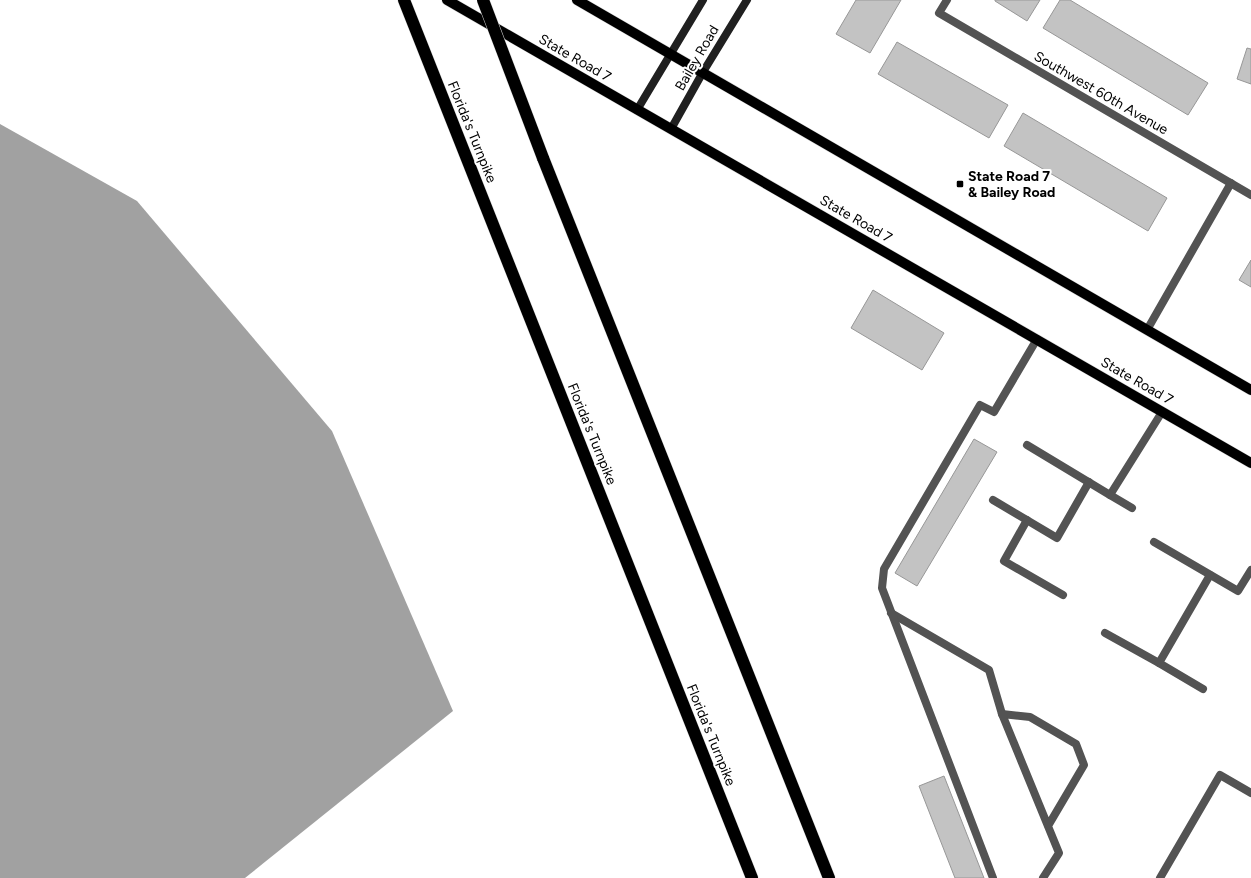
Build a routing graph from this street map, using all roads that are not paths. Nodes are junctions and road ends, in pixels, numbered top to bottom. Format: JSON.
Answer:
{"nodes":[{"id":1,"x":404,"y":0,"type":"edge"},
{"id":2,"x":447,"y":0,"type":"edge"},
{"id":3,"x":482,"y":0,"type":"edge"},
{"id":4,"x":577,"y":0,"type":"edge"},
{"id":5,"x":703,"y":0,"type":"edge"},
{"id":6,"x":747,"y":0,"type":"edge"},
{"id":7,"x":946,"y":0,"type":"edge"},
{"id":8,"x":670,"y":53,"type":"junction"},
{"id":9,"x":703,"y":72,"type":"junction"},
{"id":10,"x":637,"y":110,"type":"junction"},
{"id":11,"x":671,"y":129,"type":"junction"},
{"id":12,"x":1231,"y":183,"type":"junction"},
{"id":13,"x":1251,"y":195,"type":"edge"},
{"id":14,"x":1146,"y":330,"type":"junction"},
{"id":15,"x":1036,"y":340,"type":"junction"},
{"id":16,"x":1251,"y":390,"type":"edge"},
{"id":17,"x":1162,"y":412,"type":"junction"},
{"id":18,"x":1027,"y":446,"type":"dead end"},
{"id":19,"x":1251,"y":463,"type":"edge"},
{"id":20,"x":1089,"y":482,"type":"junction"},
{"id":21,"x":1110,"y":495,"type":"junction"},
{"id":22,"x":993,"y":500,"type":"dead end"},
{"id":23,"x":1132,"y":508,"type":"dead end"},
{"id":24,"x":1027,"y":520,"type":"junction"},
{"id":25,"x":1154,"y":542,"type":"dead end"},
{"id":26,"x":1251,"y":570,"type":"edge"},
{"id":27,"x":1210,"y":575,"type":"junction"},
{"id":28,"x":1063,"y":595,"type":"dead end"},
{"id":29,"x":891,"y":613,"type":"junction"},
{"id":30,"x":1105,"y":633,"type":"dead end"},
{"id":31,"x":1158,"y":663,"type":"junction"},
{"id":32,"x":1203,"y":689,"type":"dead end"},
{"id":33,"x":1002,"y":714,"type":"junction"},
{"id":34,"x":1251,"y":793,"type":"edge"},
{"id":35,"x":1048,"y":826,"type":"junction"},
{"id":36,"x":752,"y":878,"type":"edge"},
{"id":37,"x":829,"y":878,"type":"edge"},
{"id":38,"x":993,"y":878,"type":"edge"},
{"id":39,"x":1043,"y":878,"type":"edge"},
{"id":40,"x":1160,"y":878,"type":"edge"}],
"edges":[{"from":1,"to":36,"type":"highway","name":"Florida's Turnpike"},
{"from":2,"to":10,"type":"main road","name":"State Road 7"},
{"from":3,"to":37,"type":"highway","bridge":true},
{"from":4,"to":8,"type":"main road"},
{"from":5,"to":8,"type":"street","name":"Bailey Road"},
{"from":6,"to":9,"type":"street","name":"Bailey Road"},
{"from":7,"to":12,"type":"street","name":"Southwest 60th Avenue"},
{"from":8,"to":9,"type":"main road"},
{"from":8,"to":10,"type":"street","name":"Bailey Road"},
{"from":9,"to":11,"type":"street","name":"Bailey Road"},
{"from":9,"to":14,"type":"main road"},
{"from":10,"to":11,"type":"main road","name":"State Road 7"},
{"from":11,"to":15,"type":"main road","name":"State Road 7"},
{"from":12,"to":13,"type":"street","name":"Southwest 60th Avenue"},
{"from":12,"to":14,"type":"street"},
{"from":14,"to":16,"type":"main road"},
{"from":15,"to":17,"type":"main road","name":"State Road 7"},
{"from":15,"to":29,"type":"street"},
{"from":17,"to":19,"type":"main road","name":"State Road 7"},
{"from":17,"to":21,"type":"street"},
{"from":18,"to":20,"type":"street"},
{"from":20,"to":21,"type":"street"},
{"from":20,"to":24,"type":"street"},
{"from":21,"to":23,"type":"street"},
{"from":22,"to":24,"type":"street"},
{"from":24,"to":28,"type":"street"},
{"from":25,"to":27,"type":"street"},
{"from":26,"to":27,"type":"street"},
{"from":27,"to":31,"type":"street"},
{"from":29,"to":33,"type":"street"},
{"from":29,"to":38,"type":"street"},
{"from":30,"to":31,"type":"street"},
{"from":31,"to":32,"type":"street"},
{"from":33,"to":35,"type":"street"},
{"from":33,"to":35,"type":"street"},
{"from":34,"to":40,"type":"street"},
{"from":35,"to":39,"type":"street"}]}
